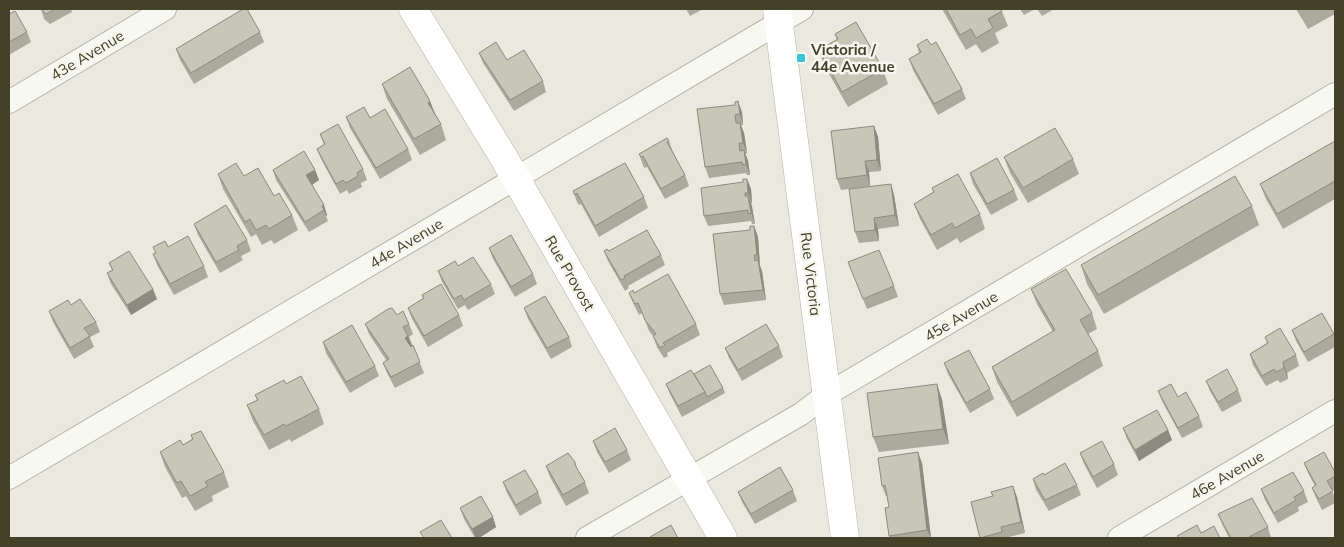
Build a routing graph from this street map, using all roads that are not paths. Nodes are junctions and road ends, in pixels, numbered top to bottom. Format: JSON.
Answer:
{"nodes":[{"id":1,"x":165,"y":9,"type":"edge"},
{"id":2,"x":413,"y":9,"type":"edge"},
{"id":3,"x":802,"y":9,"type":"edge"},
{"id":4,"x":778,"y":16,"type":"edge"},
{"id":5,"x":1335,"y":94,"type":"edge"},
{"id":6,"x":9,"y":102,"type":"edge"},
{"id":7,"x":516,"y":178,"type":"junction"},
{"id":8,"x":826,"y":395,"type":"junction"},
{"id":9,"x":1335,"y":411,"type":"edge"},
{"id":10,"x":9,"y":478,"type":"edge"},
{"id":11,"x":689,"y":479,"type":"junction"},
{"id":12,"x":587,"y":538,"type":"edge"},
{"id":13,"x":723,"y":538,"type":"edge"},
{"id":14,"x":845,"y":538,"type":"edge"},
{"id":15,"x":1119,"y":538,"type":"edge"}],
"edges":[{"from":1,"to":6,"type":"street","name":"43e Avenue"},
{"from":2,"to":7,"type":"street","name":"Rue Provost"},
{"from":3,"to":4,"type":"street","name":"44e Avenue"},
{"from":4,"to":7,"type":"street","name":"44e Avenue"},
{"from":4,"to":8,"type":"street","name":"Rue Victoria"},
{"from":5,"to":8,"type":"street","name":"45e Avenue"},
{"from":7,"to":10,"type":"street","name":"44e Avenue"},
{"from":7,"to":11,"type":"street","name":"Rue Provost"},
{"from":8,"to":11,"type":"street","name":"45e Avenue"},
{"from":8,"to":14,"type":"street","name":"Rue Victoria"},
{"from":9,"to":15,"type":"street","name":"46e Avenue"},
{"from":11,"to":12,"type":"street","name":"45e Avenue"},
{"from":11,"to":13,"type":"street","name":"Rue Provost"}]}
